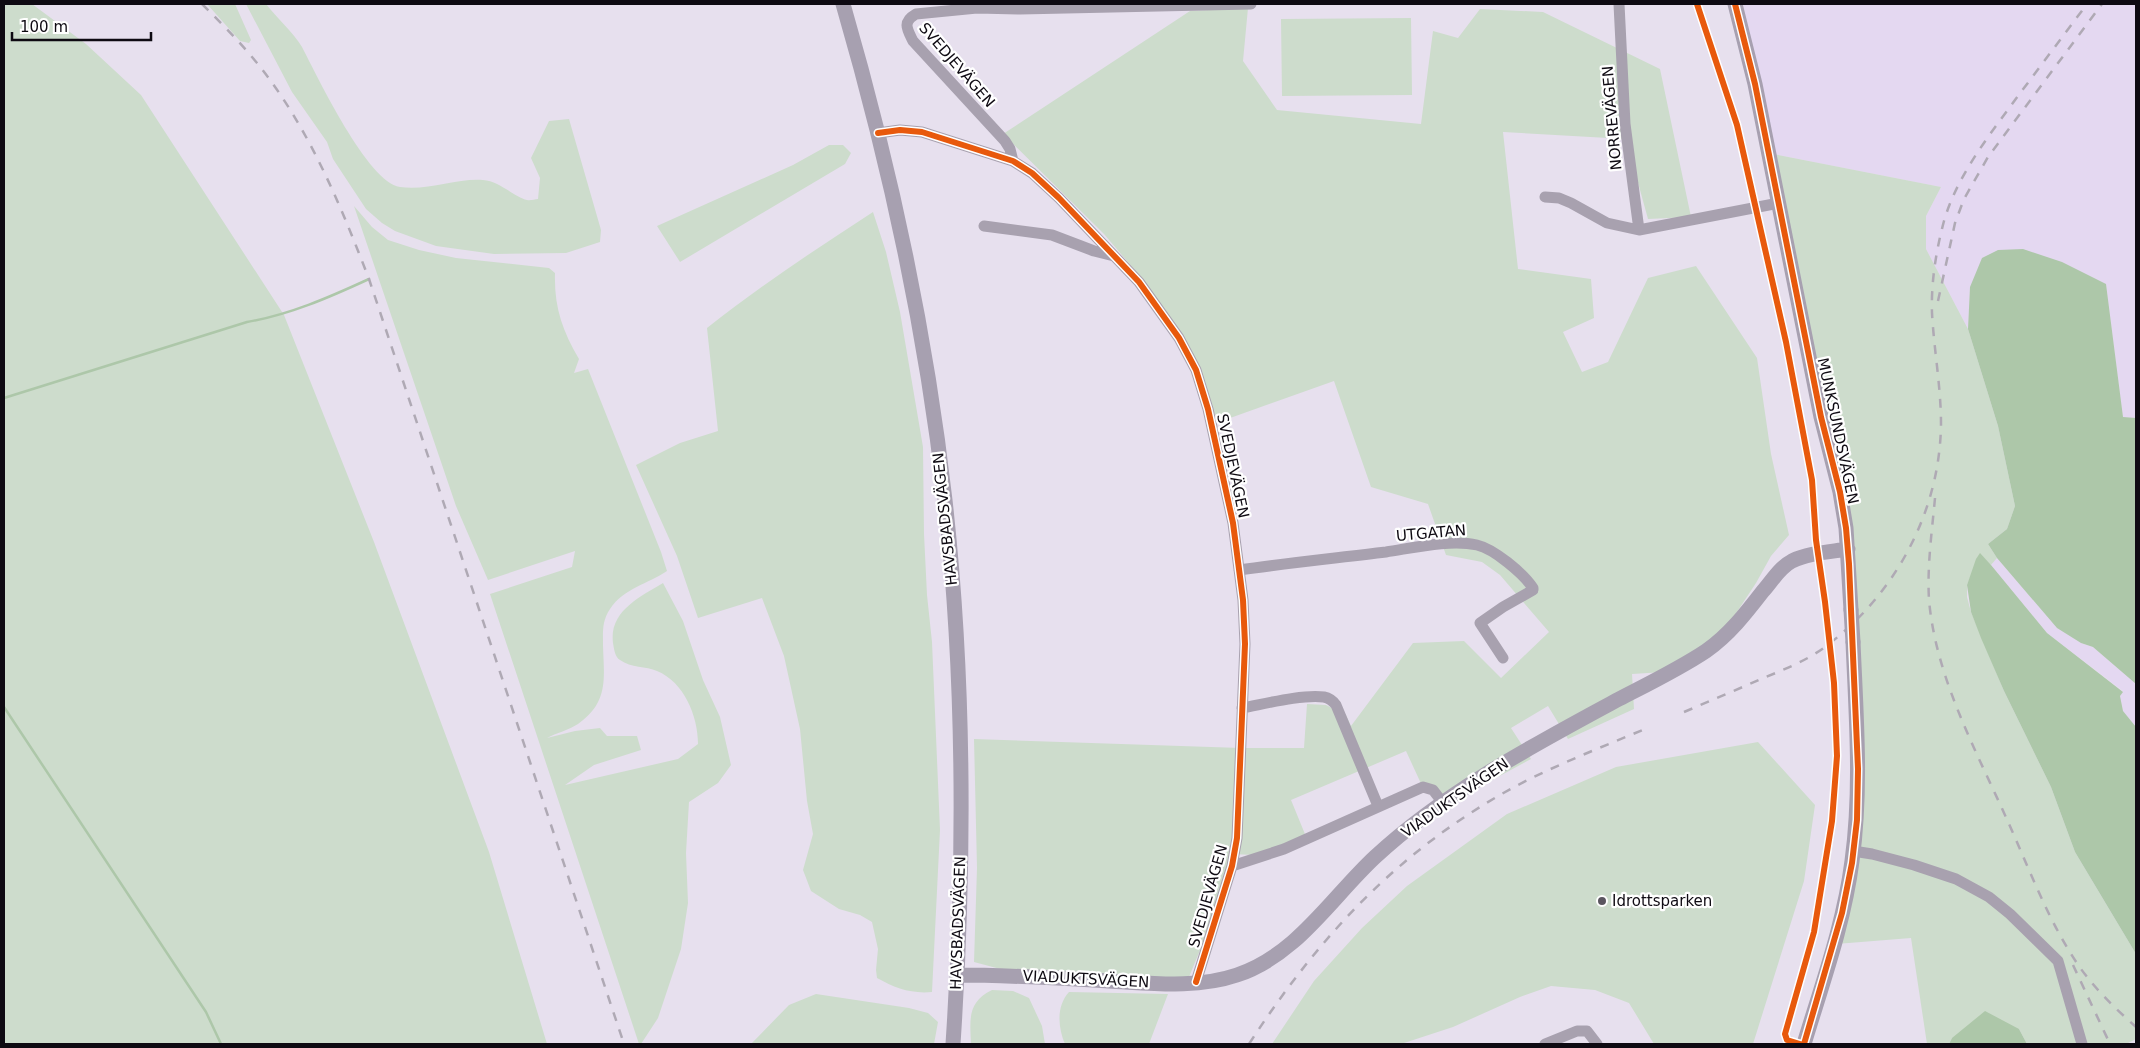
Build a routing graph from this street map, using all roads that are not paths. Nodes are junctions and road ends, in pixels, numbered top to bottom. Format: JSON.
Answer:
{"nodes":[{"id":1,"x":843,"y":4,"type":"edge"},
{"id":2,"x":1251,"y":4,"type":"edge"},
{"id":3,"x":1619,"y":4,"type":"edge"},
{"id":4,"x":1735,"y":4,"type":"edge"},
{"id":5,"x":976,"y":6,"type":"edge"},
{"id":6,"x":878,"y":133,"type":"junction"},
{"id":7,"x":1013,"y":161,"type":"junction"},
{"id":8,"x":1545,"y":197,"type":"dead end"},
{"id":9,"x":1779,"y":203,"type":"junction"},
{"id":10,"x":984,"y":226,"type":"dead end"},
{"id":11,"x":1639,"y":230,"type":"junction"},
{"id":12,"x":1116,"y":256,"type":"junction"},
{"id":13,"x":1848,"y":549,"type":"junction"},
{"id":14,"x":1239,"y":570,"type":"junction"},
{"id":15,"x":1503,"y":658,"type":"dead end"},
{"id":16,"x":1242,"y":708,"type":"junction"},
{"id":17,"x":1443,"y":803,"type":"junction"},
{"id":18,"x":1378,"y":806,"type":"junction"},
{"id":19,"x":1853,"y":851,"type":"junction"},
{"id":20,"x":1232,"y":866,"type":"junction"},
{"id":21,"x":957,"y":975,"type":"junction"},
{"id":22,"x":1196,"y":982,"type":"junction"},
{"id":23,"x":953,"y":1044,"type":"edge"},
{"id":24,"x":1545,"y":1044,"type":"edge"},
{"id":25,"x":1597,"y":1044,"type":"edge"},
{"id":26,"x":1804,"y":1044,"type":"edge"},
{"id":27,"x":2082,"y":1044,"type":"edge"}],
"edges":[{"from":1,"to":6,"type":"street","name":"HAVSBADSVÄGEN"},
{"from":2,"to":5,"type":"street"},
{"from":3,"to":11,"type":"street","name":"NORREVÄGEN"},
{"from":4,"to":9,"type":"street","name":"MUNKSUNDSVÄGEN"},
{"from":5,"to":7,"type":"street","name":"SVEDJEVÄGEN"},
{"from":6,"to":7,"type":"street","name":"SVEDJEVÄGEN"},
{"from":6,"to":21,"type":"street","name":"HAVSBADSVÄGEN"},
{"from":7,"to":12,"type":"street","name":"SVEDJEVÄGEN"},
{"from":8,"to":11,"type":"street"},
{"from":9,"to":11,"type":"street"},
{"from":9,"to":13,"type":"street","name":"MUNKSUNDSVÄGEN"},
{"from":10,"to":12,"type":"street"},
{"from":12,"to":14,"type":"street","name":"SVEDJEVÄGEN"},
{"from":13,"to":17,"type":"street","name":"VIADUKTSVÄGEN"},
{"from":13,"to":19,"type":"street","name":"MUNKSUNDSVÄGEN","bridge":true},
{"from":14,"to":15,"type":"street","name":"UTGATAN"},
{"from":14,"to":16,"type":"street","name":"SVEDJEVÄGEN"},
{"from":16,"to":18,"type":"street"},
{"from":16,"to":20,"type":"street","name":"SVEDJEVÄGEN"},
{"from":17,"to":18,"type":"street"},
{"from":17,"to":22,"type":"street","name":"VIADUKTSVÄGEN"},
{"from":18,"to":20,"type":"street"},
{"from":19,"to":26,"type":"street","name":"MUNKSUNDSVÄGEN"},
{"from":19,"to":27,"type":"street"},
{"from":20,"to":22,"type":"street","name":"SVEDJEVÄGEN"},
{"from":21,"to":22,"type":"street","name":"VIADUKTSVÄGEN"},
{"from":21,"to":23,"type":"street","name":"HAVSBADSVÄGEN"},
{"from":24,"to":25,"type":"street"}]}
